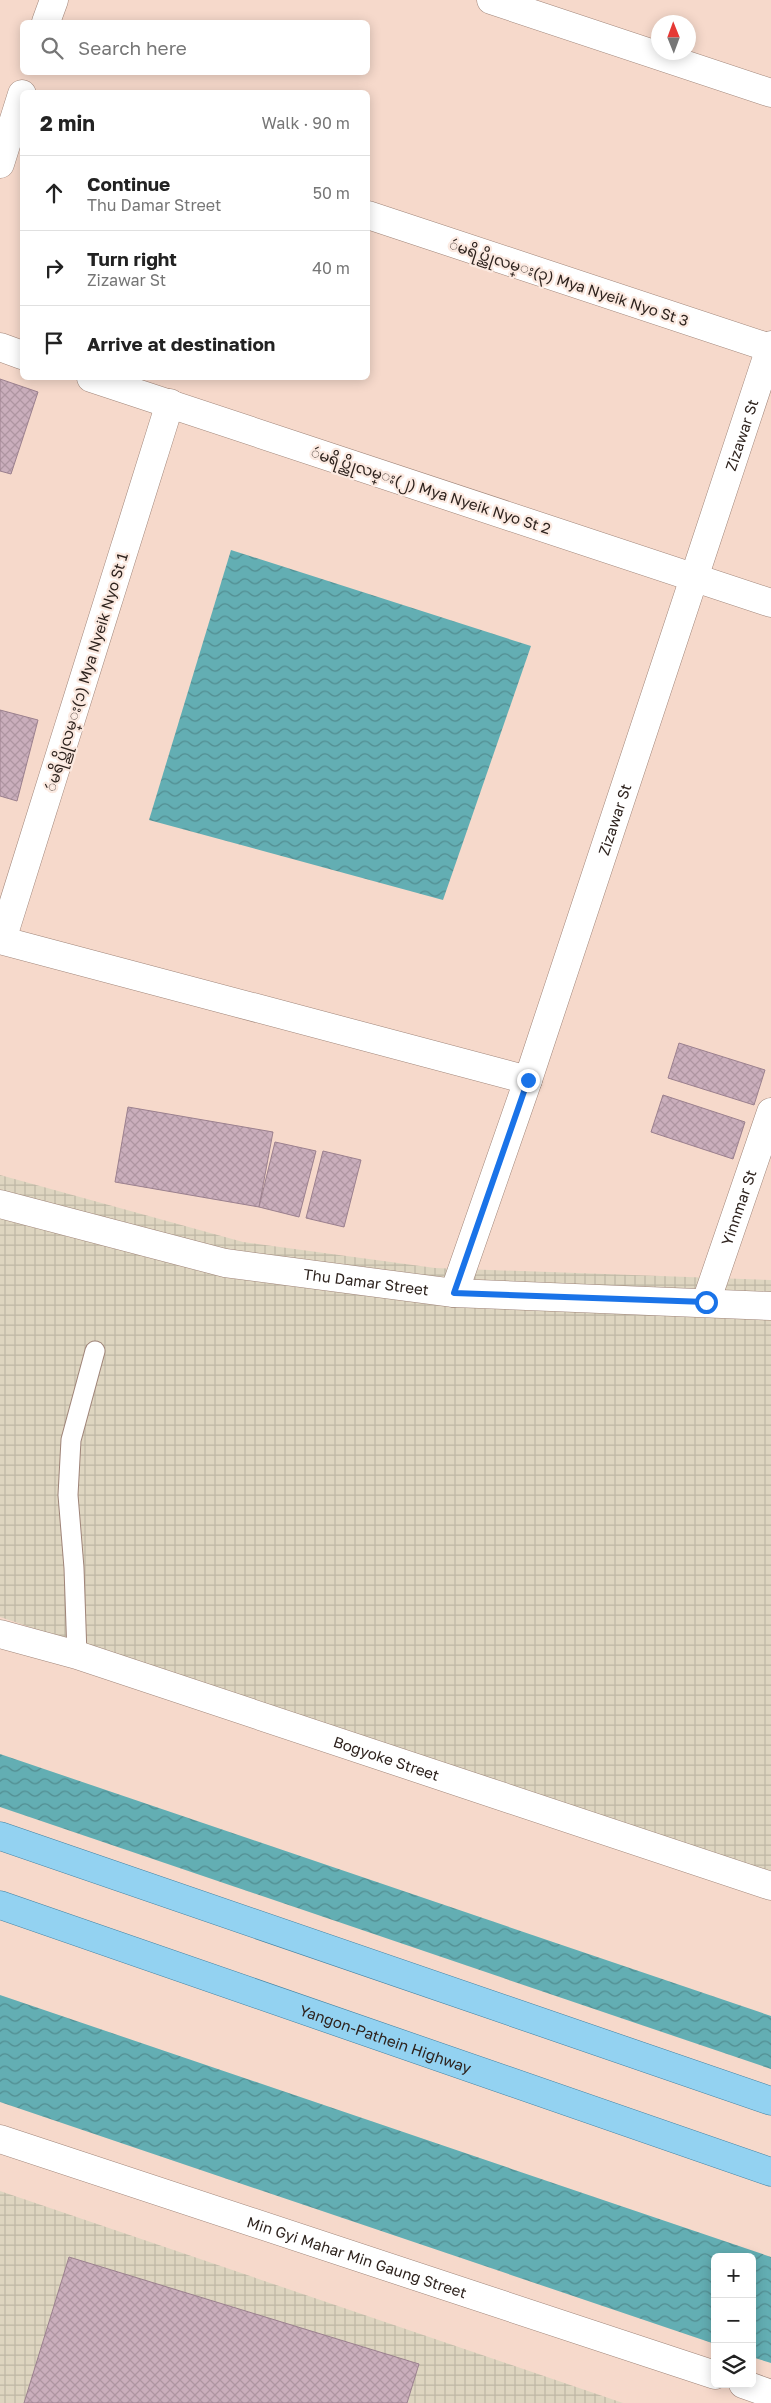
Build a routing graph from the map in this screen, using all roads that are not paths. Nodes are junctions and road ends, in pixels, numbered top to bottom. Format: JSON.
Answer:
{"nodes":[{"id":1,"x":54,"y":0,"type":"edge"},
{"id":2,"x":491,"y":0,"type":"edge"},
{"id":3,"x":47,"y":20,"type":"edge"},
{"id":4,"x":29,"y":75,"type":"edge"},
{"id":5,"x":24,"y":90,"type":"edge"},
{"id":6,"x":771,"y":93,"type":"edge"},
{"id":7,"x":20,"y":103,"type":"edge"},
{"id":8,"x":0,"y":164,"type":"edge"},
{"id":9,"x":370,"y":216,"type":"edge"},
{"id":10,"x":0,"y":347,"type":"edge"},
{"id":11,"x":770,"y":347,"type":"edge"},
{"id":12,"x":20,"y":354,"type":"edge"},
{"id":13,"x":98,"y":380,"type":"edge"},
{"id":14,"x":170,"y":403,"type":"junction"},
{"id":15,"x":694,"y":578,"type":"junction"},
{"id":16,"x":771,"y":603,"type":"edge"},
{"id":17,"x":1,"y":940,"type":"edge"},
{"id":18,"x":528,"y":1080,"type":"junction"},
{"id":19,"x":771,"y":1112,"type":"edge"},
{"id":20,"x":0,"y":1204,"type":"edge"},
{"id":21,"x":454,"y":1293,"type":"junction"},
{"id":22,"x":706,"y":1302,"type":"junction"},
{"id":23,"x":771,"y":1306,"type":"edge"},
{"id":24,"x":95,"y":1351,"type":"dead end"},
{"id":25,"x":0,"y":1634,"type":"edge"},
{"id":26,"x":77,"y":1655,"type":"junction"},
{"id":27,"x":0,"y":1836,"type":"edge"},
{"id":28,"x":771,"y":1886,"type":"edge"},
{"id":29,"x":0,"y":1905,"type":"edge"},
{"id":30,"x":771,"y":2101,"type":"edge"},
{"id":31,"x":0,"y":2139,"type":"edge"},
{"id":32,"x":771,"y":2172,"type":"edge"},
{"id":33,"x":711,"y":2374,"type":"edge"},
{"id":34,"x":754,"y":2388,"type":"edge"},
{"id":35,"x":771,"y":2394,"type":"edge"}],
"edges":[{"from":1,"to":3,"type":"street"},
{"from":2,"to":6,"type":"street"},
{"from":4,"to":5,"type":"street"},
{"from":7,"to":8,"type":"street"},
{"from":9,"to":11,"type":"street","name":"ဴမရိပ္ညိုလမ္း(၃) Mya Nyeik Nyo St 3"},
{"from":10,"to":12,"type":"street"},
{"from":11,"to":15,"type":"street","name":"Zizawar St"},
{"from":13,"to":14,"type":"street","name":"ဴမရိပ္ညိုလမ္း(၂) Mya Nyeik Nyo St 2"},
{"from":14,"to":15,"type":"street","name":"ဴမရိပ္ညိုလမ္း(၂) Mya Nyeik Nyo St 2"},
{"from":14,"to":17,"type":"street","name":"ဴမရိပ္ညိုလမ္း(၁) Mya Nyeik Nyo St 1"},
{"from":15,"to":16,"type":"street","name":"ဴမရိပ္ညိုလမ္း(၂) Mya Nyeik Nyo St 2"},
{"from":15,"to":18,"type":"street","name":"Zizawar St"},
{"from":17,"to":18,"type":"street"},
{"from":18,"to":21,"type":"street","name":"Zizawar St"},
{"from":19,"to":22,"type":"street","name":"Yinnmar St"},
{"from":20,"to":21,"type":"street","name":"Thu Damar Street"},
{"from":21,"to":22,"type":"street","name":"Thu Damar Street"},
{"from":22,"to":23,"type":"street","name":"Thu Damar Street"},
{"from":24,"to":26,"type":"lane"},
{"from":25,"to":26,"type":"street","name":"Bogyoke Street"},
{"from":26,"to":28,"type":"street","name":"Bogyoke Street"},
{"from":27,"to":30,"type":"main road"},
{"from":29,"to":32,"type":"main road","name":"Yangon-Pathein Highway"},
{"from":31,"to":33,"type":"street","name":"Min Gyi Mahar Min Gaung Street"},
{"from":34,"to":35,"type":"street"}]}
